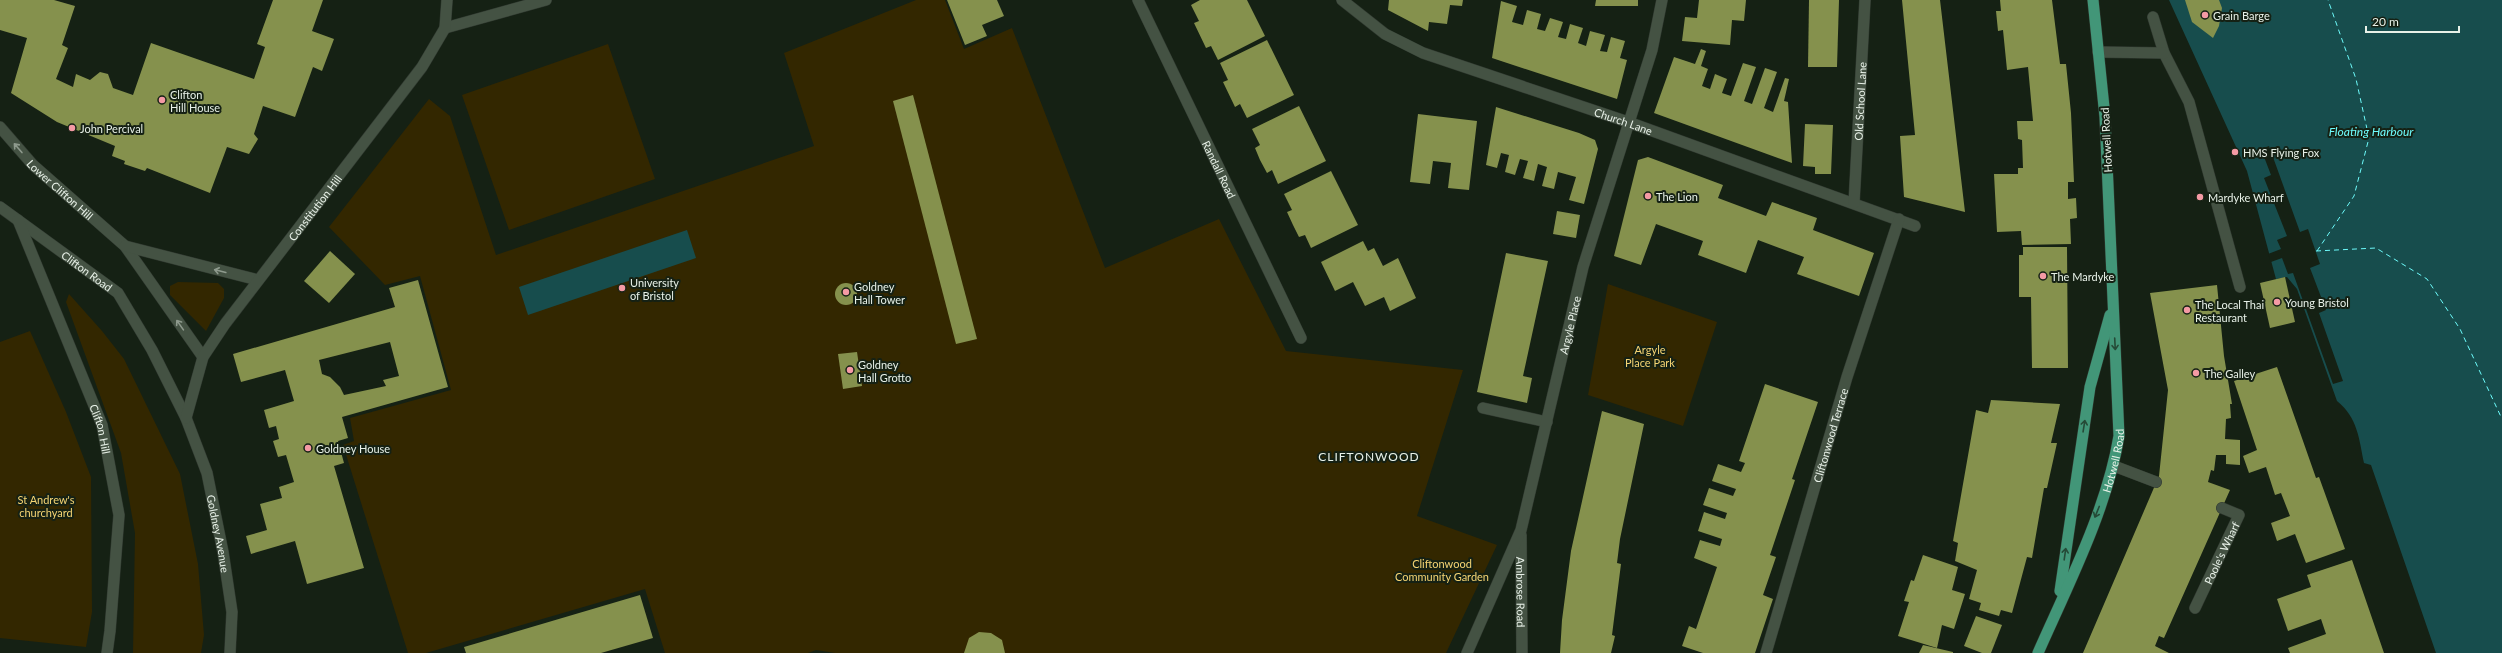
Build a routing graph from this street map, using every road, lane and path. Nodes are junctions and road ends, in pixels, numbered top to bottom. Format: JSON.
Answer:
{"nodes":[{"id":1,"x":447,"y":0,"type":"edge"},
{"id":2,"x":546,"y":0,"type":"edge"},
{"id":3,"x":1138,"y":0,"type":"edge"},
{"id":4,"x":1662,"y":0,"type":"edge"},
{"id":5,"x":1865,"y":0,"type":"edge"},
{"id":6,"x":2093,"y":0,"type":"edge"},
{"id":7,"x":1347,"y":2,"type":"edge"},
{"id":8,"x":2153,"y":17,"type":"dead end"},
{"id":9,"x":445,"y":28,"type":"junction"},
{"id":10,"x":2098,"y":52,"type":"junction"},
{"id":11,"x":2164,"y":52,"type":"junction"},
{"id":12,"x":1628,"y":122,"type":"junction"},
{"id":13,"x":0,"y":127,"type":"edge"},
{"id":14,"x":1854,"y":203,"type":"junction"},
{"id":15,"x":0,"y":207,"type":"edge"},
{"id":16,"x":18,"y":219,"type":"junction"},
{"id":17,"x":1899,"y":219,"type":"junction"},
{"id":18,"x":1915,"y":226,"type":"dead end"},
{"id":19,"x":125,"y":246,"type":"junction"},
{"id":20,"x":258,"y":280,"type":"junction"},
{"id":21,"x":2240,"y":287,"type":"dead end"},
{"id":22,"x":2113,"y":305,"type":"junction"},
{"id":23,"x":1301,"y":338,"type":"dead end"},
{"id":24,"x":203,"y":357,"type":"junction"},
{"id":25,"x":1483,"y":408,"type":"dead end"},
{"id":26,"x":186,"y":418,"type":"junction"},
{"id":27,"x":1547,"y":422,"type":"junction"},
{"id":28,"x":2114,"y":466,"type":"junction"},
{"id":29,"x":2156,"y":482,"type":"dead end"},
{"id":30,"x":2222,"y":508,"type":"dead end"},
{"id":31,"x":1521,"y":530,"type":"junction"},
{"id":32,"x":2058,"y":607,"type":"junction"},
{"id":33,"x":2195,"y":608,"type":"dead end"},
{"id":34,"x":107,"y":653,"type":"edge"},
{"id":35,"x":230,"y":653,"type":"edge"},
{"id":36,"x":1467,"y":653,"type":"edge"},
{"id":37,"x":1522,"y":653,"type":"edge"},
{"id":38,"x":1766,"y":653,"type":"edge"},
{"id":39,"x":2038,"y":653,"type":"edge"}],
"edges":[{"from":1,"to":9,"type":"street","name":"Constitution Hill"},
{"from":2,"to":9,"type":"street"},
{"from":3,"to":23,"type":"street","name":"Randall Road"},
{"from":4,"to":12,"type":"street","name":"Argyle Place"},
{"from":5,"to":14,"type":"street","name":"Old School Lane"},
{"from":6,"to":10,"type":"main road","name":"Hotwell Road"},
{"from":7,"to":12,"type":"street","name":"Church Lane"},
{"from":8,"to":11,"type":"street"},
{"from":9,"to":20,"type":"street","name":"Constitution Hill"},
{"from":10,"to":11,"type":"street"},
{"from":10,"to":22,"type":"main road","name":"Hotwell Road"},
{"from":11,"to":21,"type":"street"},
{"from":12,"to":14,"type":"street","name":"Church Lane"},
{"from":12,"to":27,"type":"street","name":"Argyle Place"},
{"from":19,"to":13,"type":"street","name":"Lower Clifton Hill","one_way":true},
{"from":14,"to":17,"type":"street","name":"Church Lane"},
{"from":15,"to":16,"type":"street","name":"Clifton Road"},
{"from":16,"to":26,"type":"street","name":"Clifton Road"},
{"from":16,"to":34,"type":"street","name":"Clifton Hill"},
{"from":17,"to":18,"type":"street","name":"Church Lane"},
{"from":17,"to":38,"type":"street","name":"Cliftonwood Terrace"},
{"from":20,"to":19,"type":"street","name":"Lower Clifton Hill","one_way":true},
{"from":24,"to":19,"type":"street","name":"Lower Clifton Hill","one_way":true},
{"from":20,"to":24,"type":"street","name":"Constitution Hill"},
{"from":22,"to":28,"type":"main road","name":"Hotwell Road","one_way":true},
{"from":32,"to":22,"type":"main road","name":"Hotwell Road","one_way":true},
{"from":24,"to":26,"type":"street","name":"Constitution Hill"},
{"from":25,"to":27,"type":"street"},
{"from":26,"to":35,"type":"street","name":"Goldney Avenue"},
{"from":27,"to":31,"type":"street","name":"Argyle Place"},
{"from":28,"to":29,"type":"street"},
{"from":28,"to":32,"type":"main road","name":"Hotwell Road","one_way":true},
{"from":30,"to":33,"type":"street","name":"Poole's Wharf"},
{"from":31,"to":36,"type":"street"},
{"from":31,"to":37,"type":"street","name":"Ambrose Road"},
{"from":32,"to":39,"type":"main road","name":"Hotwell Road"}]}
